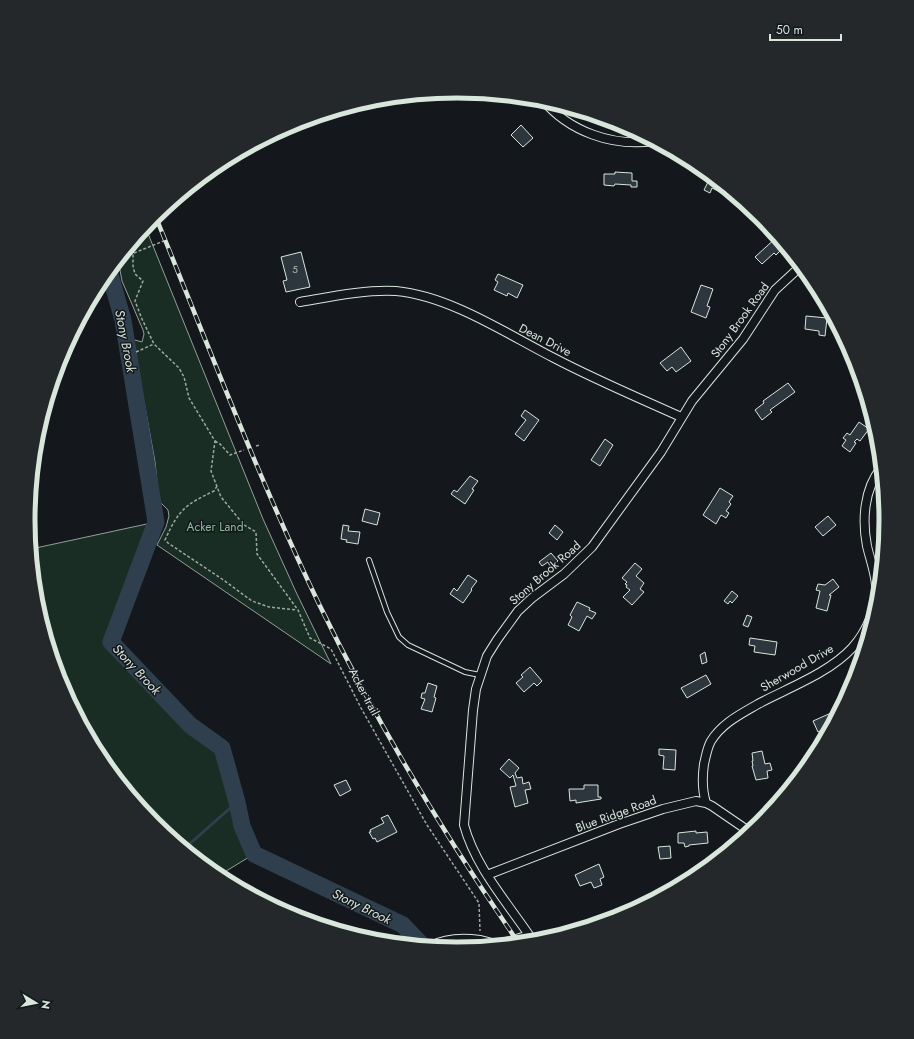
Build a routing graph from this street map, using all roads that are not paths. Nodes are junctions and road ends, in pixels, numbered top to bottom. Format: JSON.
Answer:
{"nodes":[{"id":1,"x":552,"y":109,"type":"edge"},
{"id":2,"x":645,"y":141,"type":"edge"},
{"id":3,"x":797,"y":270,"type":"edge"},
{"id":4,"x":300,"y":302,"type":"dead end"},
{"id":5,"x":681,"y":417,"type":"junction"},
{"id":6,"x":876,"y":475,"type":"edge"},
{"id":7,"x":369,"y":560,"type":"dead end"},
{"id":8,"x":875,"y":578,"type":"edge"},
{"id":9,"x":865,"y":630,"type":"edge"},
{"id":10,"x":481,"y":675,"type":"junction"},
{"id":11,"x":706,"y":803,"type":"junction"},
{"id":12,"x":744,"y":828,"type":"edge"},
{"id":13,"x":487,"y":875,"type":"junction"},
{"id":14,"x":530,"y":935,"type":"edge"},
{"id":15,"x":484,"y":941,"type":"edge"},
{"id":16,"x":444,"y":942,"type":"edge"}],
"edges":[{"from":1,"to":2,"type":"street"},
{"from":3,"to":5,"type":"street","name":"Stony Brook Road"},
{"from":4,"to":5,"type":"street","name":"Dean Drive"},
{"from":5,"to":10,"type":"street","name":"Stony Brook Road"},
{"from":6,"to":8,"type":"street","name":"Sherwood Drive"},
{"from":7,"to":10,"type":"lane"},
{"from":9,"to":11,"type":"street","name":"Sherwood Drive"},
{"from":10,"to":13,"type":"street","name":"Stony Brook Road"},
{"from":11,"to":12,"type":"street"},
{"from":11,"to":13,"type":"street","name":"Blue Ridge Road"},
{"from":13,"to":14,"type":"street","name":"Stony Brook Road"},
{"from":15,"to":16,"type":"street","name":"Stony Brook Road"}]}
